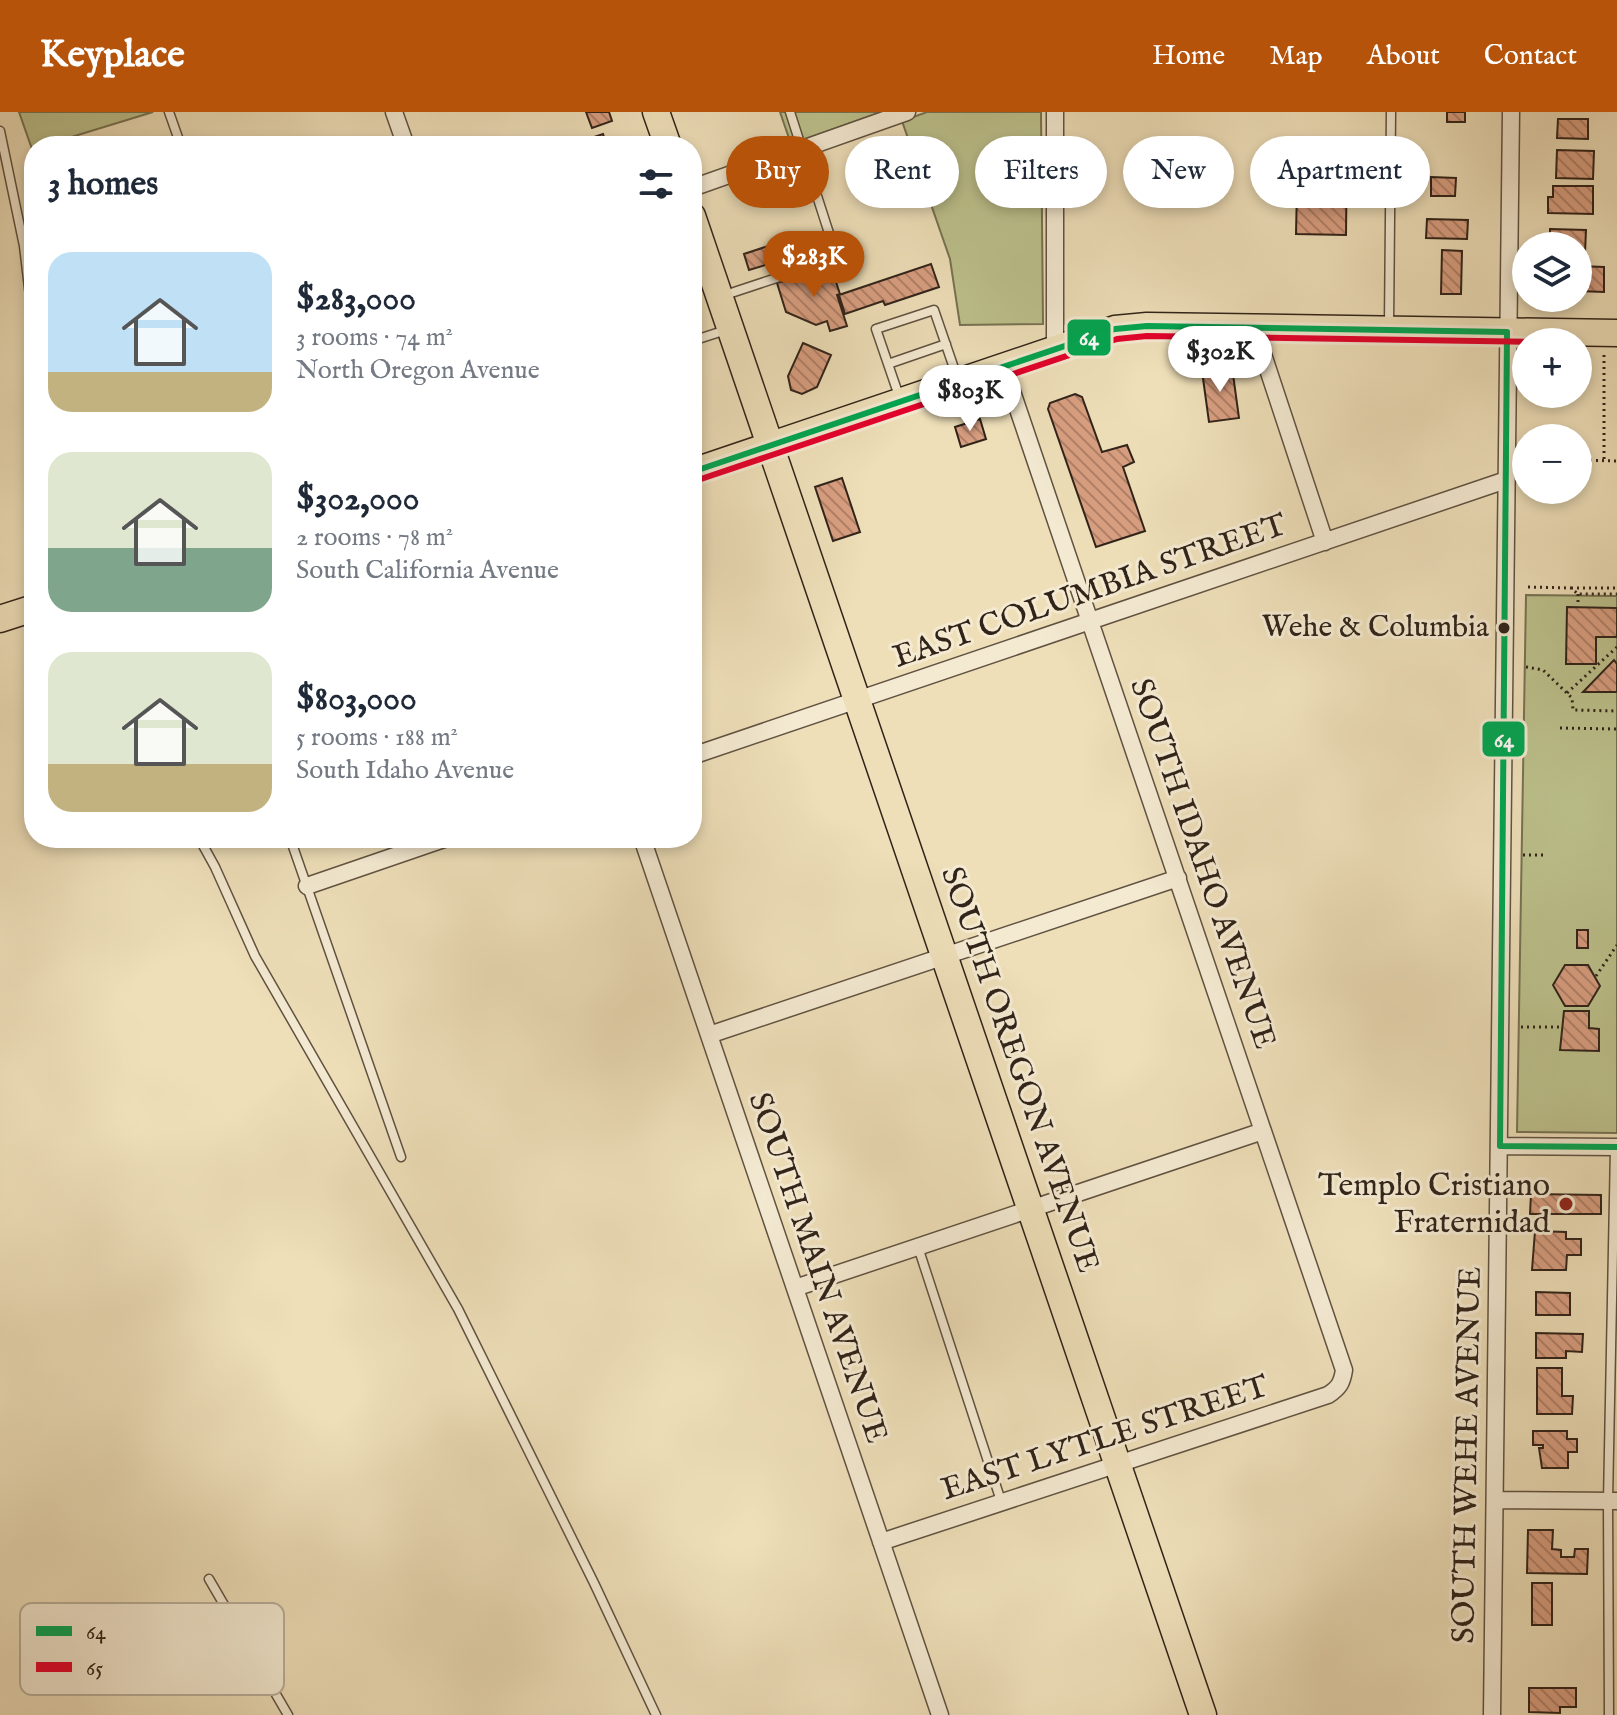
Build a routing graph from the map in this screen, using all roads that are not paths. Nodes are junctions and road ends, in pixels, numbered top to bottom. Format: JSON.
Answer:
{"nodes":[{"id":1,"x":169,"y":112,"type":"edge"},
{"id":2,"x":394,"y":112,"type":"edge"},
{"id":3,"x":656,"y":112,"type":"edge"},
{"id":4,"x":790,"y":112,"type":"edge"},
{"id":5,"x":907,"y":112,"type":"edge"},
{"id":6,"x":1055,"y":112,"type":"edge"},
{"id":7,"x":1391,"y":112,"type":"edge"},
{"id":8,"x":1511,"y":112,"type":"edge"},
{"id":9,"x":0,"y":131,"type":"edge"},
{"id":10,"x":177,"y":136,"type":"edge"},
{"id":11,"x":402,"y":136,"type":"edge"},
{"id":12,"x":664,"y":136,"type":"edge"},
{"id":13,"x":797,"y":136,"type":"edge"},
{"id":14,"x":829,"y":140,"type":"edge"},
{"id":15,"x":726,"y":176,"type":"edge"},
{"id":16,"x":702,"y":185,"type":"edge"},
{"id":17,"x":820,"y":208,"type":"edge"},
{"id":18,"x":702,"y":245,"type":"edge"},
{"id":19,"x":24,"y":246,"type":"edge"},
{"id":20,"x":720,"y":297,"type":"junction"},
{"id":21,"x":1254,"y":327,"type":"junction"},
{"id":22,"x":731,"y":328,"type":"junction"},
{"id":23,"x":1389,"y":330,"type":"junction"},
{"id":24,"x":1507,"y":332,"type":"junction"},
{"id":25,"x":702,"y":338,"type":"edge"},
{"id":26,"x":946,"y":344,"type":"junction"},
{"id":27,"x":1610,"y":344,"type":"edge"},
{"id":28,"x":1055,"y":348,"type":"junction"},
{"id":29,"x":888,"y":364,"type":"junction"},
{"id":30,"x":1003,"y":365,"type":"junction"},
{"id":31,"x":958,"y":381,"type":"junction"},
{"id":32,"x":900,"y":401,"type":"junction"},
{"id":33,"x":770,"y":446,"type":"junction"},
{"id":34,"x":702,"y":469,"type":"edge"},
{"id":35,"x":1506,"y":480,"type":"junction"},
{"id":36,"x":1325,"y":542,"type":"junction"},
{"id":37,"x":24,"y":611,"type":"edge"},
{"id":38,"x":0,"y":619,"type":"edge"},
{"id":39,"x":1091,"y":621,"type":"junction"},
{"id":40,"x":856,"y":700,"type":"junction"},
{"id":41,"x":702,"y":753,"type":"edge"},
{"id":42,"x":205,"y":848,"type":"edge"},
{"id":43,"x":294,"y":848,"type":"edge"},
{"id":44,"x":418,"y":848,"type":"edge"},
{"id":45,"x":645,"y":848,"type":"edge"},
{"id":46,"x":1178,"y":878,"type":"junction"},
{"id":47,"x":307,"y":886,"type":"junction"},
{"id":48,"x":946,"y":955,"type":"junction"},
{"id":49,"x":709,"y":1035,"type":"junction"},
{"id":50,"x":1263,"y":1131,"type":"junction"},
{"id":51,"x":1500,"y":1146,"type":"junction"},
{"id":52,"x":1616,"y":1147,"type":"edge"},
{"id":53,"x":401,"y":1157,"type":"dead end"},
{"id":54,"x":1030,"y":1209,"type":"junction"},
{"id":55,"x":918,"y":1247,"type":"junction"},
{"id":56,"x":795,"y":1288,"type":"junction"},
{"id":57,"x":1343,"y":1381,"type":"joint"},
{"id":58,"x":1117,"y":1465,"type":"junction"},
{"id":59,"x":1495,"y":1500,"type":"junction"},
{"id":60,"x":1612,"y":1501,"type":"edge"},
{"id":61,"x":1002,"y":1504,"type":"junction"},
{"id":62,"x":881,"y":1542,"type":"junction"},
{"id":63,"x":209,"y":1579,"type":"dead end"},
{"id":64,"x":223,"y":1603,"type":"edge"},
{"id":65,"x":276,"y":1695,"type":"edge"},
{"id":66,"x":288,"y":1715,"type":"edge"},
{"id":67,"x":656,"y":1715,"type":"edge"},
{"id":68,"x":940,"y":1715,"type":"edge"},
{"id":69,"x":1203,"y":1715,"type":"edge"},
{"id":70,"x":1492,"y":1715,"type":"edge"},
{"id":71,"x":1609,"y":1715,"type":"edge"}],
"edges":[{"from":1,"to":10,"type":"lane"},
{"from":2,"to":11,"type":"street"},
{"from":3,"to":12,"type":"main road"},
{"from":4,"to":13,"type":"lane"},
{"from":5,"to":14,"type":"street"},
{"from":6,"to":28,"type":"street"},
{"from":7,"to":23,"type":"lane"},
{"from":8,"to":24,"type":"street","name":"SOUTH WEHE AVENUE"},
{"from":9,"to":19,"type":"lane"},
{"from":15,"to":16,"type":"street"},
{"from":17,"to":20,"type":"lane"},
{"from":18,"to":20,"type":"main road","name":"SOUTH OREGON AVENUE"},
{"from":20,"to":22,"type":"main road","name":"SOUTH OREGON AVENUE"},
{"from":21,"to":23,"type":"main road"},
{"from":21,"to":28,"type":"main road"},
{"from":21,"to":36,"type":"street"},
{"from":22,"to":25,"type":"lane"},
{"from":22,"to":33,"type":"main road","name":"SOUTH OREGON AVENUE"},
{"from":23,"to":24,"type":"main road"},
{"from":24,"to":27,"type":"main road"},
{"from":24,"to":35,"type":"street","name":"SOUTH WEHE AVENUE"},
{"from":26,"to":29,"type":"lane"},
{"from":26,"to":29,"type":"lane"},
{"from":26,"to":31,"type":"lane"},
{"from":28,"to":30,"type":"main road"},
{"from":29,"to":32,"type":"lane"},
{"from":30,"to":31,"type":"main road"},
{"from":30,"to":39,"type":"street","name":"SOUTH IDAHO AVENUE"},
{"from":31,"to":32,"type":"main road"},
{"from":32,"to":33,"type":"main road"},
{"from":33,"to":34,"type":"main road"},
{"from":33,"to":40,"type":"main road","name":"SOUTH OREGON AVENUE"},
{"from":35,"to":36,"type":"street","name":"EAST COLUMBIA STREET"},
{"from":35,"to":51,"type":"street","name":"SOUTH WEHE AVENUE"},
{"from":36,"to":39,"type":"street","name":"EAST COLUMBIA STREET"},
{"from":37,"to":38,"type":"main road"},
{"from":39,"to":40,"type":"street","name":"EAST COLUMBIA STREET"},
{"from":39,"to":46,"type":"street","name":"SOUTH IDAHO AVENUE"},
{"from":40,"to":41,"type":"street","name":"EAST COLUMBIA STREET"},
{"from":40,"to":48,"type":"main road","name":"SOUTH OREGON AVENUE"},
{"from":42,"to":67,"type":"lane"},
{"from":43,"to":47,"type":"lane"},
{"from":44,"to":47,"type":"street"},
{"from":45,"to":49,"type":"street","name":"SOUTH MAIN AVENUE"},
{"from":46,"to":48,"type":"street"},
{"from":46,"to":50,"type":"street","name":"SOUTH IDAHO AVENUE"},
{"from":47,"to":53,"type":"lane"},
{"from":48,"to":49,"type":"street"},
{"from":48,"to":54,"type":"main road","name":"SOUTH OREGON AVENUE"},
{"from":49,"to":56,"type":"street","name":"SOUTH MAIN AVENUE"},
{"from":50,"to":54,"type":"street"},
{"from":50,"to":57,"type":"street","name":"SOUTH IDAHO AVENUE"},
{"from":51,"to":52,"type":"street"},
{"from":51,"to":59,"type":"street","name":"SOUTH WEHE AVENUE"},
{"from":52,"to":60,"type":"lane"},
{"from":54,"to":55,"type":"street"},
{"from":54,"to":58,"type":"main road","name":"SOUTH OREGON AVENUE"},
{"from":55,"to":56,"type":"street"},
{"from":55,"to":61,"type":"lane"},
{"from":56,"to":62,"type":"street","name":"SOUTH MAIN AVENUE"},
{"from":57,"to":58,"type":"street","name":"EAST LYTLE STREET"},
{"from":58,"to":61,"type":"street","name":"EAST LYTLE STREET"},
{"from":58,"to":69,"type":"main road","name":"SOUTH OREGON AVENUE"},
{"from":59,"to":60,"type":"street"},
{"from":59,"to":70,"type":"street","name":"SOUTH WEHE AVENUE"},
{"from":60,"to":71,"type":"lane"},
{"from":61,"to":62,"type":"street","name":"EAST LYTLE STREET"},
{"from":62,"to":68,"type":"street","name":"SOUTH MAIN AVENUE"},
{"from":63,"to":64,"type":"lane"},
{"from":65,"to":66,"type":"lane"}]}
